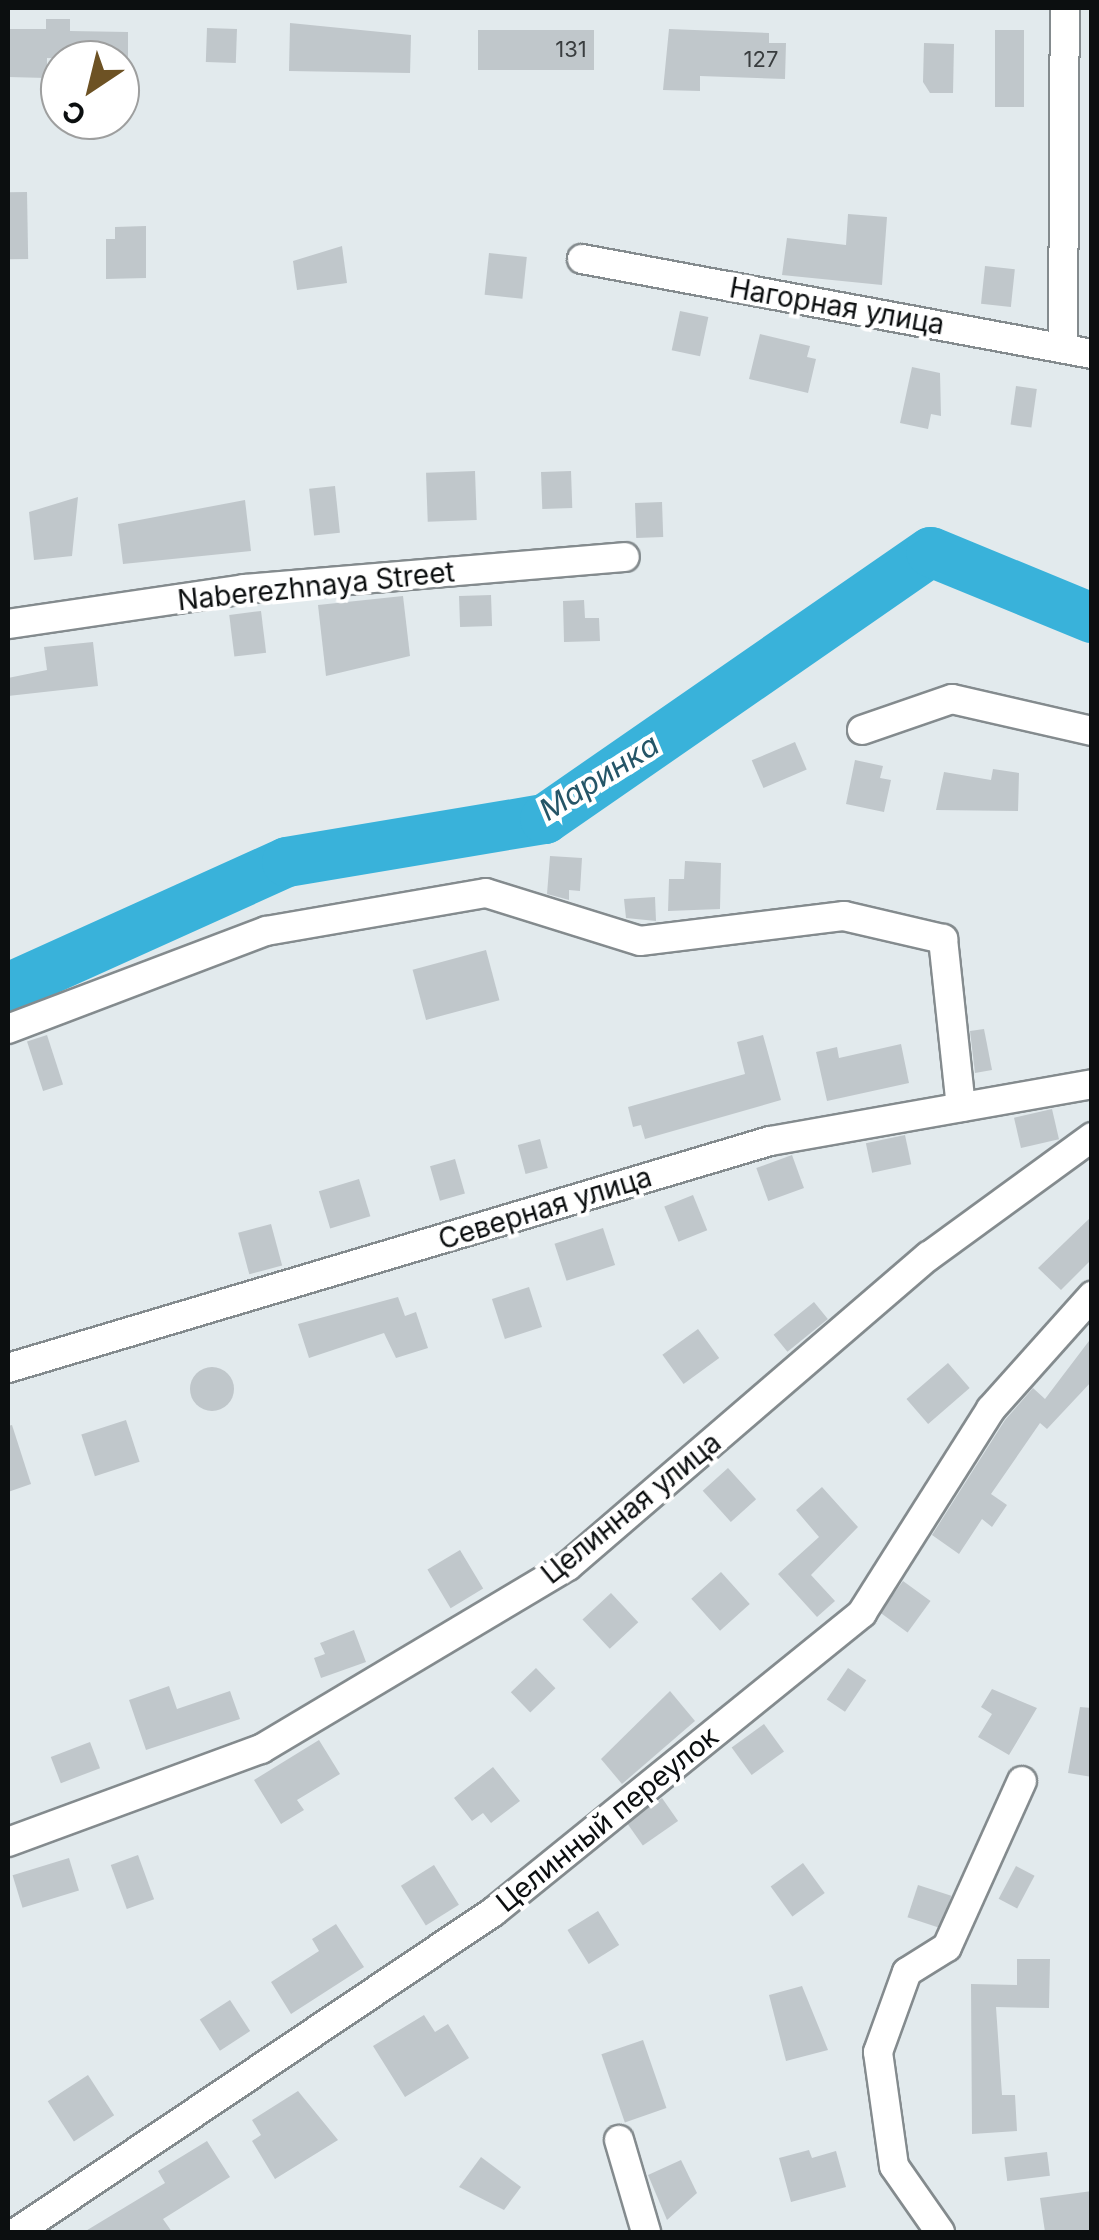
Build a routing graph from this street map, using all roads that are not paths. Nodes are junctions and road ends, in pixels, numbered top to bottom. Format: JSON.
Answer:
{"nodes":[{"id":1,"x":1065,"y":8,"type":"edge"},
{"id":2,"x":582,"y":259,"type":"dead end"},
{"id":3,"x":1063,"y":348,"type":"junction"},
{"id":4,"x":1092,"y":354,"type":"edge"},
{"id":5,"x":625,"y":557,"type":"dead end"},
{"id":6,"x":8,"y":624,"type":"edge"},
{"id":7,"x":862,"y":730,"type":"dead end"},
{"id":8,"x":1092,"y":731,"type":"edge"},
{"id":9,"x":8,"y":1030,"type":"edge"},
{"id":10,"x":1092,"y":1084,"type":"edge"},
{"id":11,"x":961,"y":1107,"type":"junction"},
{"id":12,"x":1092,"y":1137,"type":"edge"},
{"id":13,"x":1092,"y":1296,"type":"edge"},
{"id":14,"x":8,"y":1368,"type":"edge"},
{"id":15,"x":1022,"y":1781,"type":"dead end"},
{"id":16,"x":8,"y":1842,"type":"edge"},
{"id":17,"x":619,"y":2140,"type":"dead end"},
{"id":18,"x":17,"y":2232,"type":"edge"},
{"id":19,"x":646,"y":2232,"type":"edge"},
{"id":20,"x":940,"y":2232,"type":"edge"}],
"edges":[{"from":1,"to":3,"type":"street"},
{"from":2,"to":3,"type":"street","name":"Нагорная улица"},
{"from":3,"to":4,"type":"street","name":"Нагорная улица"},
{"from":5,"to":6,"type":"street","name":"Naberezhnaya Street"},
{"from":7,"to":8,"type":"street"},
{"from":9,"to":11,"type":"street"},
{"from":10,"to":11,"type":"street","name":"Северная улица"},
{"from":11,"to":14,"type":"street","name":"Северная улица"},
{"from":12,"to":16,"type":"street","name":"Целинная улица"},
{"from":13,"to":18,"type":"street","name":"Целинный переулок"},
{"from":15,"to":20,"type":"street"},
{"from":17,"to":19,"type":"street"}]}
